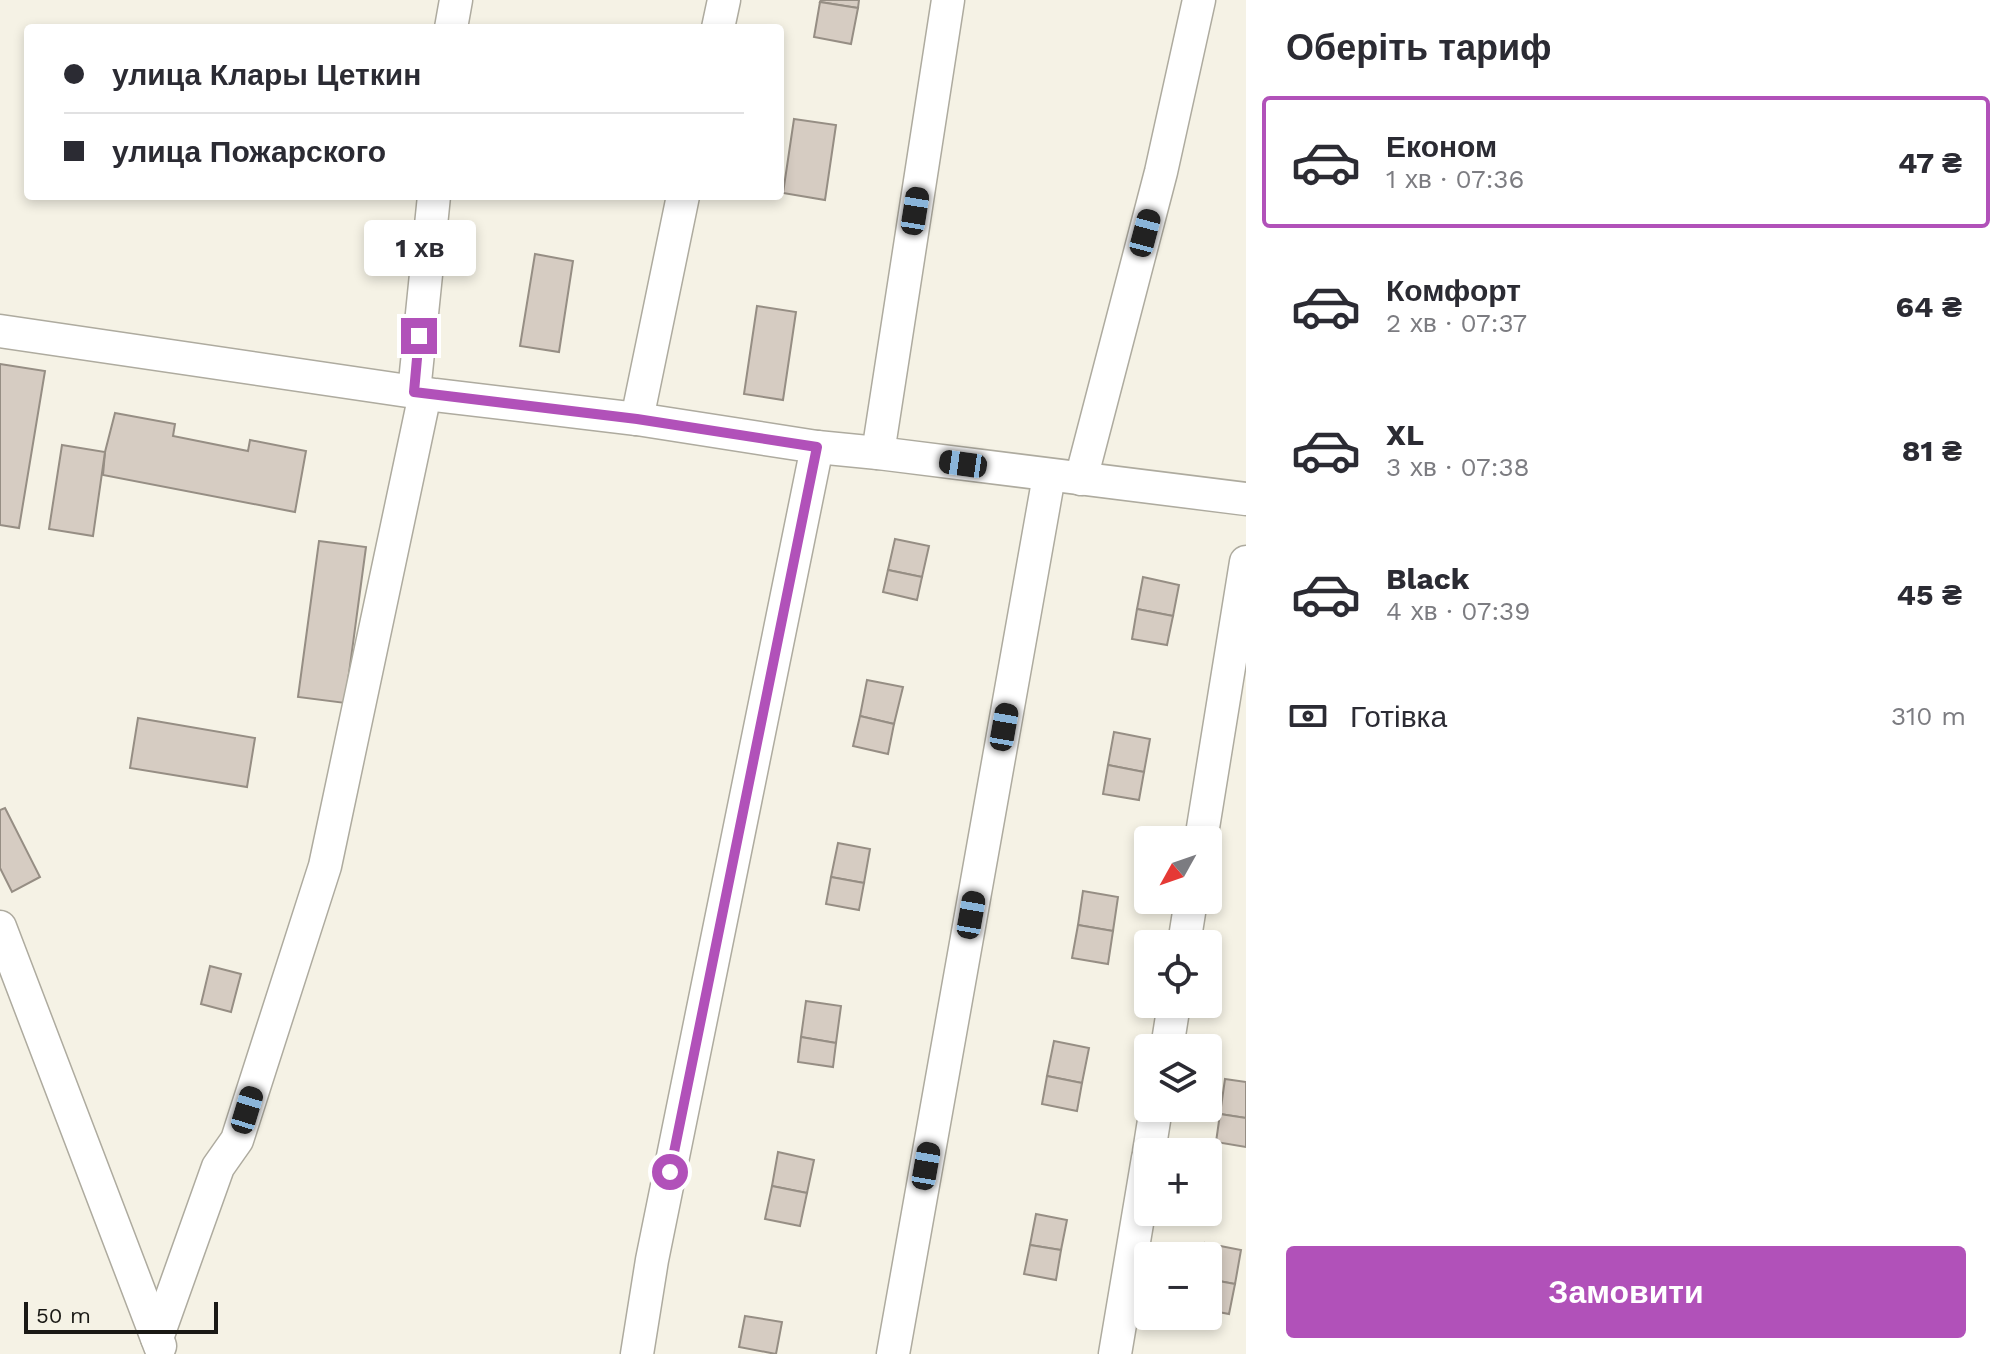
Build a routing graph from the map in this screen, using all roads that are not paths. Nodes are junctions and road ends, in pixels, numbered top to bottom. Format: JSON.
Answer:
{"nodes":[{"id":1,"x":456,"y":0,"type":"edge"},
{"id":2,"x":724,"y":0,"type":"edge"},
{"id":3,"x":948,"y":0,"type":"edge"},
{"id":4,"x":1199,"y":0,"type":"edge"},
{"id":5,"x":452,"y":24,"type":"edge"},
{"id":6,"x":719,"y":24,"type":"edge"},
{"id":7,"x":434,"y":200,"type":"edge"},
{"id":8,"x":682,"y":200,"type":"edge"},
{"id":9,"x":0,"y":331,"type":"edge"},
{"id":10,"x":419,"y":393,"type":"junction"},
{"id":11,"x":637,"y":419,"type":"junction"},
{"id":12,"x":817,"y":447,"type":"junction"},
{"id":13,"x":878,"y":453,"type":"junction"},
{"id":14,"x":1049,"y":476,"type":"junction"},
{"id":15,"x":1081,"y":479,"type":"junction"},
{"id":16,"x":1246,"y":499,"type":"edge"},
{"id":17,"x":1246,"y":562,"type":"edge"},
{"id":18,"x":1203,"y":826,"type":"edge"},
{"id":19,"x":0,"y":927,"type":"edge"},
{"id":20,"x":1136,"y":1226,"type":"edge"},
{"id":21,"x":160,"y":1346,"type":"edge"},
{"id":22,"x":637,"y":1354,"type":"edge"},
{"id":23,"x":893,"y":1354,"type":"edge"},
{"id":24,"x":1115,"y":1354,"type":"edge"}],
"edges":[{"from":1,"to":5,"type":"street"},
{"from":2,"to":6,"type":"street"},
{"from":3,"to":13,"type":"street"},
{"from":4,"to":15,"type":"street"},
{"from":7,"to":10,"type":"street"},
{"from":8,"to":11,"type":"street"},
{"from":9,"to":10,"type":"street"},
{"from":10,"to":11,"type":"street"},
{"from":10,"to":21,"type":"street"},
{"from":11,"to":12,"type":"street"},
{"from":12,"to":13,"type":"street"},
{"from":12,"to":22,"type":"street"},
{"from":13,"to":14,"type":"street"},
{"from":14,"to":15,"type":"street"},
{"from":14,"to":23,"type":"street"},
{"from":15,"to":16,"type":"street"},
{"from":17,"to":18,"type":"street"},
{"from":19,"to":21,"type":"street"},
{"from":20,"to":24,"type":"street"}]}
